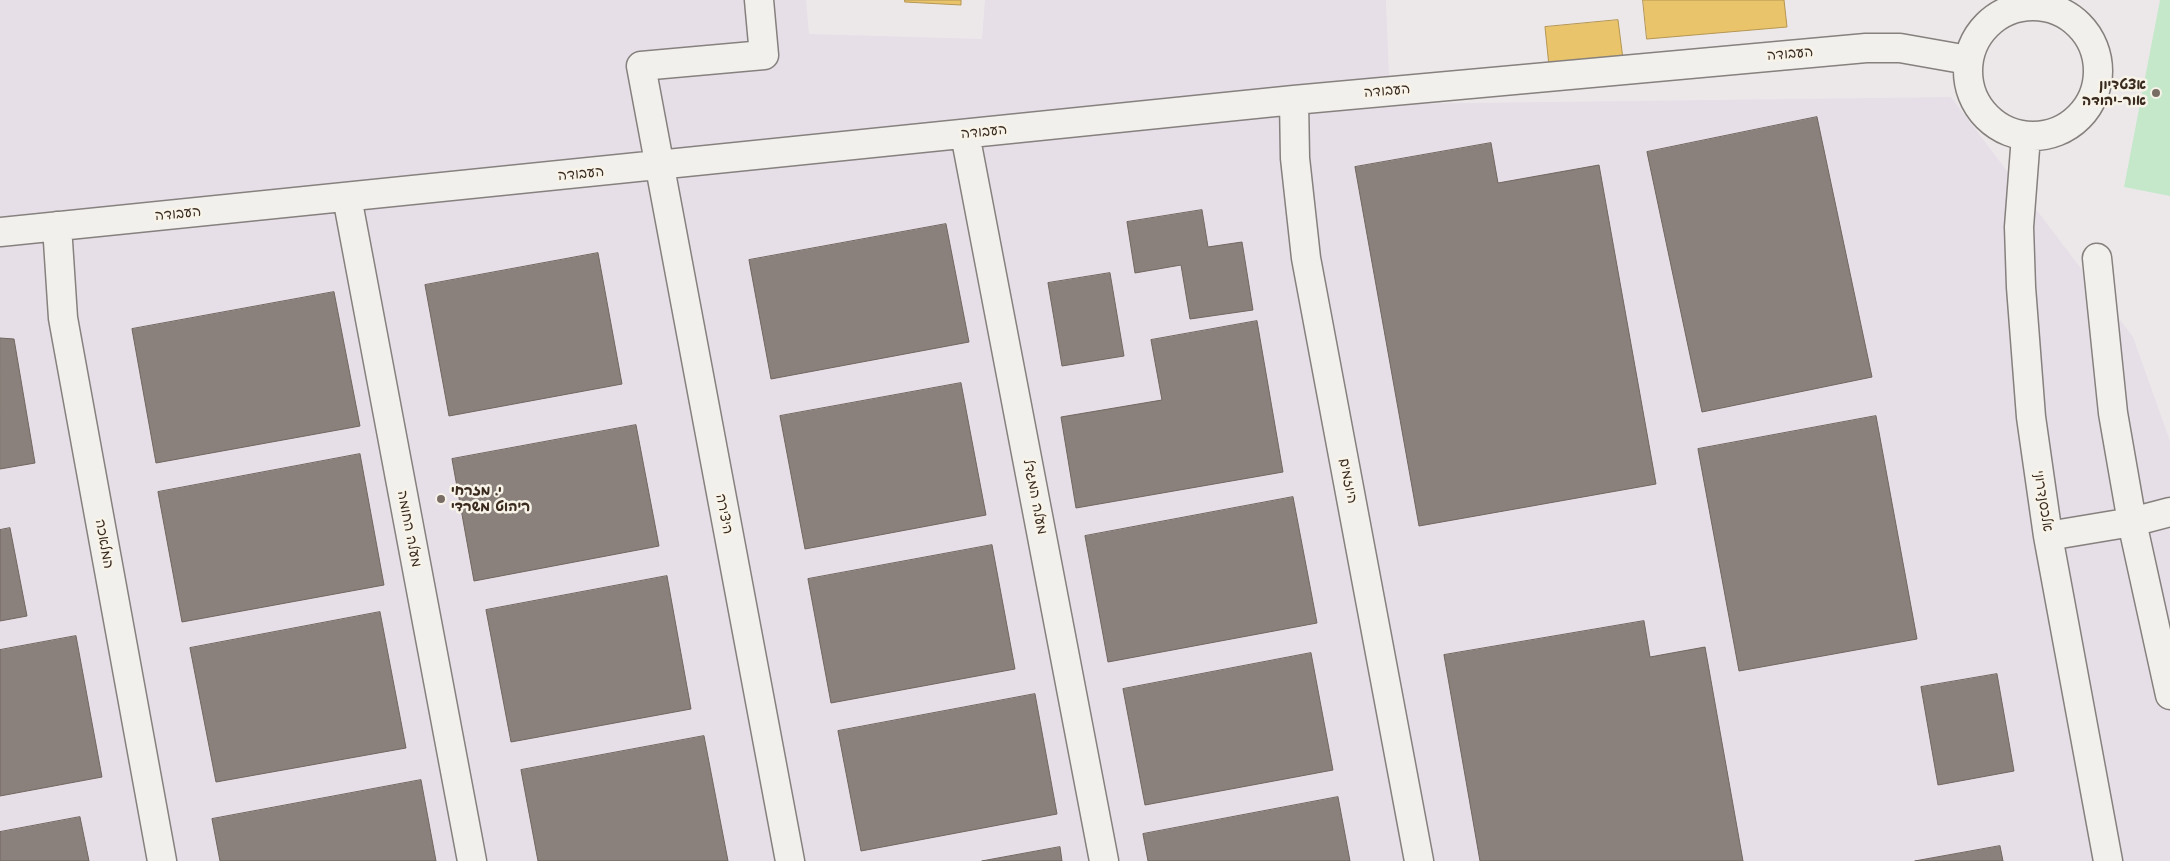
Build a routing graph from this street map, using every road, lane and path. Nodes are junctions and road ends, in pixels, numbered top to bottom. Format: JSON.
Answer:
{"nodes":[{"id":1,"x":759,"y":0,"type":"edge"},
{"id":2,"x":2072,"y":9,"type":"edge"},
{"id":3,"x":1991,"y":11,"type":"edge"},
{"id":4,"x":1968,"y":60,"type":"junction"},
{"id":5,"x":1294,"y":100,"type":"junction"},
{"id":6,"x":965,"y":134,"type":"junction"},
{"id":7,"x":2026,"y":136,"type":"junction"},
{"id":8,"x":659,"y":166,"type":"junction"},
{"id":9,"x":347,"y":197,"type":"junction"},
{"id":10,"x":57,"y":226,"type":"junction"},
{"id":11,"x":0,"y":232,"type":"edge"},
{"id":12,"x":2097,"y":258,"type":"dead end"},
{"id":13,"x":2170,"y":512,"type":"edge"},
{"id":14,"x":2132,"y":522,"type":"junction"},
{"id":15,"x":2048,"y":536,"type":"junction"},
{"id":16,"x":2170,"y":695,"type":"edge"},
{"id":17,"x":162,"y":861,"type":"edge"},
{"id":18,"x":472,"y":861,"type":"edge"},
{"id":19,"x":790,"y":861,"type":"edge"},
{"id":20,"x":1104,"y":861,"type":"edge"},
{"id":21,"x":1419,"y":861,"type":"edge"},
{"id":22,"x":2108,"y":861,"type":"edge"}],
"edges":[{"from":1,"to":8,"type":"street","name":"היצירה"},
{"from":2,"to":3,"type":"street"},
{"from":2,"to":7,"type":"street"},
{"from":3,"to":4,"type":"street"},
{"from":4,"to":5,"type":"street","name":"העבודה"},
{"from":4,"to":7,"type":"street"},
{"from":5,"to":6,"type":"street","name":"העבודה"},
{"from":5,"to":21,"type":"street","name":"היוזמים"},
{"from":6,"to":8,"type":"street","name":"העבודה"},
{"from":6,"to":20,"type":"street","name":"מעלה המגדל"},
{"from":7,"to":15,"type":"street","name":"אלכסנדרוני"},
{"from":8,"to":9,"type":"street","name":"העבודה"},
{"from":8,"to":19,"type":"street","name":"היצירה"},
{"from":9,"to":10,"type":"street","name":"העבודה"},
{"from":9,"to":18,"type":"street","name":"מעלה החומה"},
{"from":10,"to":11,"type":"street","name":"העבודה"},
{"from":10,"to":17,"type":"street","name":"המלאכה"},
{"from":12,"to":14,"type":"street"},
{"from":13,"to":14,"type":"street"},
{"from":14,"to":15,"type":"street"},
{"from":14,"to":16,"type":"street"},
{"from":15,"to":22,"type":"street","name":"אלכסנדרוני"}]}
